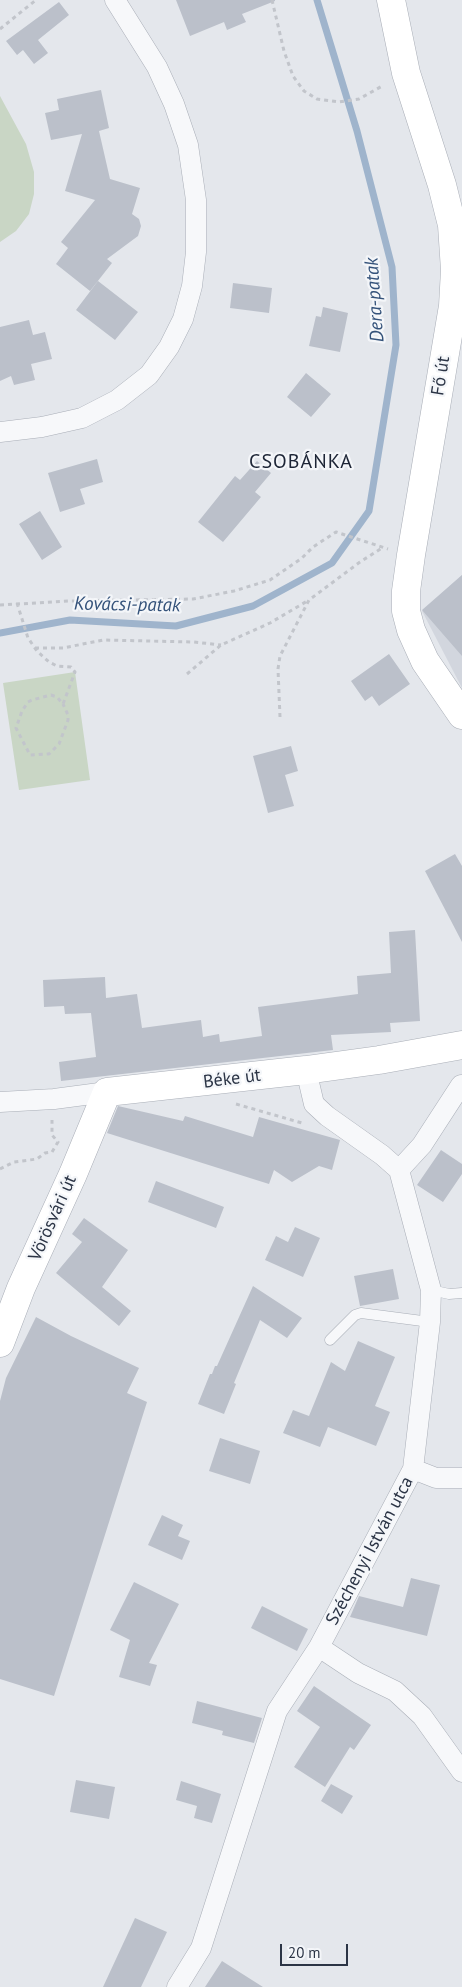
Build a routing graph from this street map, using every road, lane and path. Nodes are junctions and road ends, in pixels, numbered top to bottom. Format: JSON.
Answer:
{"nodes":[{"id":1,"x":36,"y":0,"type":"edge"},
{"id":2,"x":115,"y":0,"type":"edge"},
{"id":3,"x":272,"y":0,"type":"edge"},
{"id":4,"x":390,"y":0,"type":"edge"},
{"id":5,"x":0,"y":29,"type":"edge"},
{"id":6,"x":359,"y":99,"type":"dead end"},
{"id":7,"x":0,"y":432,"type":"edge"},
{"id":8,"x":369,"y":542,"type":"dead end"},
{"id":9,"x":384,"y":548,"type":"dead end"},
{"id":10,"x":309,"y":600,"type":"junction"},
{"id":11,"x":17,"y":603,"type":"junction"},
{"id":12,"x":0,"y":605,"type":"edge"},
{"id":13,"x":222,"y":645,"type":"junction"},
{"id":14,"x":35,"y":648,"type":"junction"},
{"id":15,"x":187,"y":674,"type":"dead end"},
{"id":16,"x":63,"y":704,"type":"junction"},
{"id":17,"x":462,"y":715,"type":"edge"},
{"id":18,"x":280,"y":717,"type":"dead end"},
{"id":19,"x":462,"y":1045,"type":"edge"},
{"id":20,"x":306,"y":1070,"type":"junction"},
{"id":21,"x":461,"y":1085,"type":"dead end"},
{"id":22,"x":107,"y":1092,"type":"junction"},
{"id":23,"x":0,"y":1102,"type":"edge"},
{"id":24,"x":233,"y":1103,"type":"dead end"},
{"id":25,"x":327,"y":1116,"type":"junction"},
{"id":26,"x":52,"y":1135,"type":"dead end"},
{"id":27,"x":0,"y":1169,"type":"edge"},
{"id":28,"x":399,"y":1170,"type":"junction"},
{"id":29,"x":431,"y":1290,"type":"junction"},
{"id":30,"x":462,"y":1293,"type":"edge"},
{"id":31,"x":430,"y":1322,"type":"junction"},
{"id":32,"x":330,"y":1340,"type":"dead end"},
{"id":33,"x":0,"y":1343,"type":"edge"},
{"id":34,"x":413,"y":1469,"type":"junction"},
{"id":35,"x":462,"y":1478,"type":"edge"},
{"id":36,"x":319,"y":1646,"type":"junction"},
{"id":37,"x":462,"y":1772,"type":"edge"},
{"id":38,"x":176,"y":1987,"type":"edge"}],
"edges":[{"from":1,"to":5,"type":"path"},
{"from":2,"to":7,"type":"street"},
{"from":3,"to":6,"type":"path"},
{"from":4,"to":17,"type":"main road","name":"Fő út"},
{"from":8,"to":11,"type":"path"},
{"from":9,"to":10,"type":"path"},
{"from":10,"to":13,"type":"path"},
{"from":10,"to":18,"type":"path"},
{"from":11,"to":12,"type":"path"},
{"from":11,"to":14,"type":"path"},
{"from":13,"to":14,"type":"path"},
{"from":13,"to":15,"type":"path"},
{"from":14,"to":16,"type":"path"},
{"from":16,"to":16,"type":"path"},
{"from":19,"to":20,"type":"main road","name":"Béke út"},
{"from":20,"to":22,"type":"main road","name":"Béke út"},
{"from":20,"to":25,"type":"street"},
{"from":21,"to":28,"type":"street"},
{"from":22,"to":23,"type":"street","name":"Béke út"},
{"from":22,"to":33,"type":"main road","name":"Vörösvári út"},
{"from":24,"to":25,"type":"path"},
{"from":25,"to":28,"type":"street"},
{"from":26,"to":27,"type":"path"},
{"from":28,"to":29,"type":"street","name":"Széchenyi István utca"},
{"from":29,"to":30,"type":"lane"},
{"from":29,"to":31,"type":"street","name":"Széchenyi István utca"},
{"from":31,"to":32,"type":"lane"},
{"from":31,"to":34,"type":"street","name":"Széchenyi István utca"},
{"from":34,"to":35,"type":"street"},
{"from":34,"to":36,"type":"street","name":"Széchenyi István utca"},
{"from":36,"to":37,"type":"street"},
{"from":36,"to":38,"type":"street","name":"Széchenyi István utca"}]}
